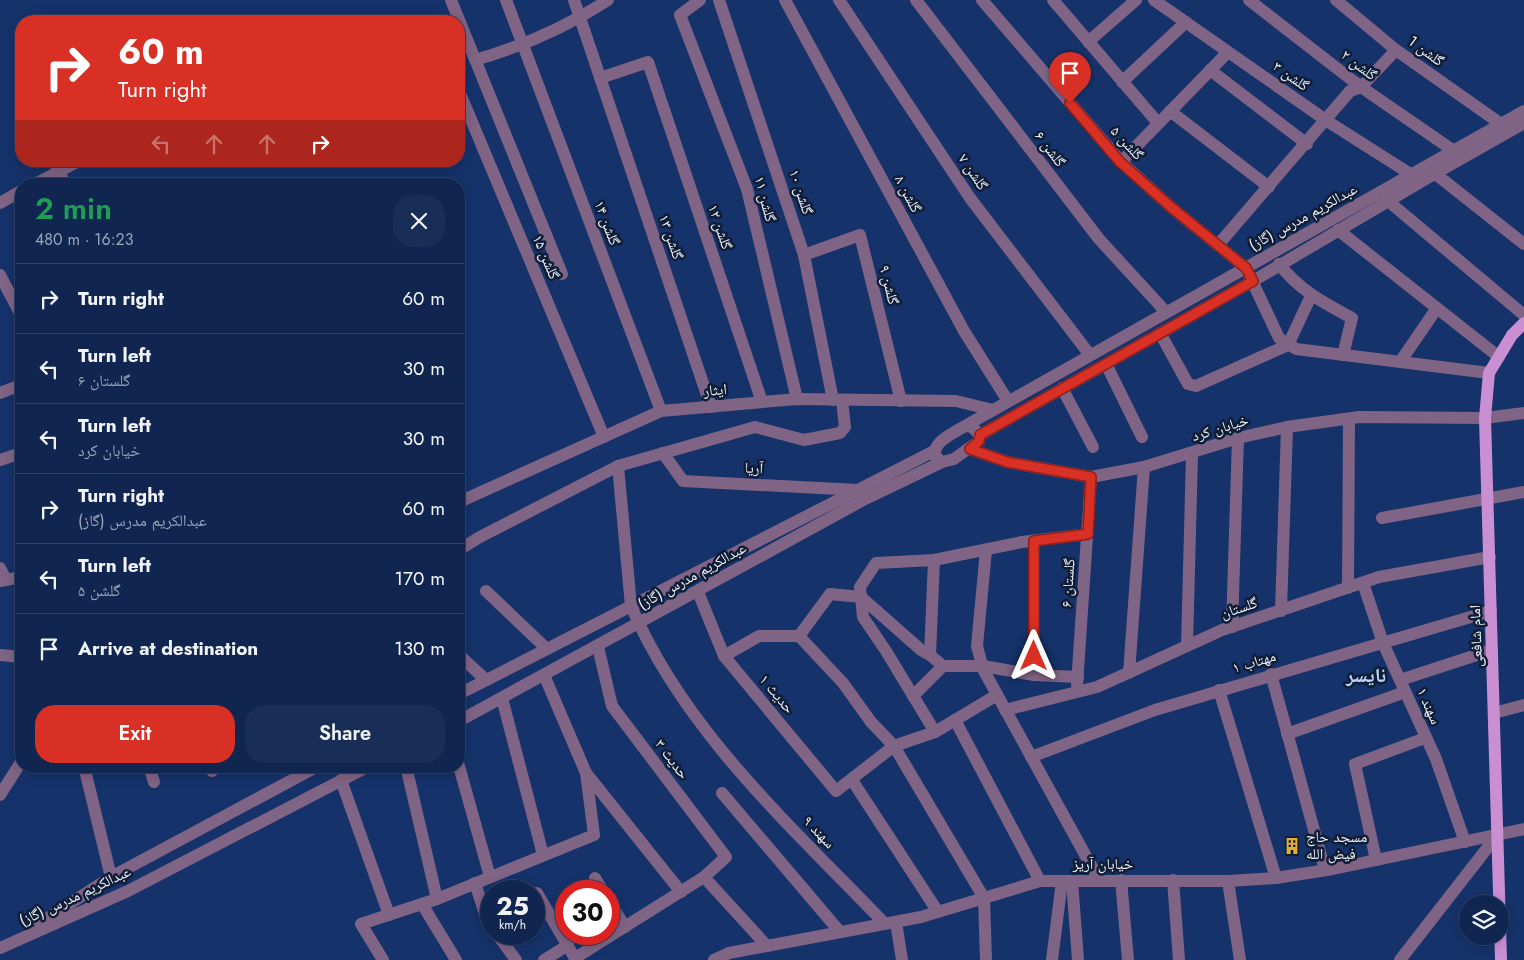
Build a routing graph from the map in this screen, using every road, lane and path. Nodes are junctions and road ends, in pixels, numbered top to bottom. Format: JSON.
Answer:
{"nodes":[{"id":1,"x":451,"y":0,"type":"edge"},
{"id":2,"x":506,"y":0,"type":"edge"},
{"id":3,"x":574,"y":0,"type":"edge"},
{"id":4,"x":608,"y":0,"type":"edge"},
{"id":5,"x":700,"y":0,"type":"edge"},
{"id":6,"x":719,"y":0,"type":"edge"},
{"id":7,"x":785,"y":0,"type":"edge"},
{"id":8,"x":839,"y":0,"type":"edge"},
{"id":9,"x":916,"y":0,"type":"edge"},
{"id":10,"x":982,"y":0,"type":"edge"},
{"id":11,"x":1053,"y":0,"type":"edge"},
{"id":12,"x":1136,"y":0,"type":"edge"},
{"id":13,"x":1154,"y":0,"type":"edge"},
{"id":14,"x":1249,"y":0,"type":"edge"},
{"id":15,"x":1336,"y":0,"type":"edge"},
{"id":16,"x":457,"y":15,"type":"edge"},
{"id":17,"x":580,"y":18,"type":"junction"},
{"id":18,"x":1186,"y":22,"type":"junction"},
{"id":19,"x":465,"y":35,"type":"edge"},
{"id":20,"x":1088,"y":42,"type":"junction"},
{"id":21,"x":523,"y":46,"type":"junction"},
{"id":22,"x":1396,"y":50,"type":"junction"},
{"id":23,"x":1228,"y":52,"type":"junction"},
{"id":24,"x":475,"y":60,"type":"junction"},
{"id":25,"x":1210,"y":70,"type":"junction"},
{"id":26,"x":600,"y":78,"type":"junction"},
{"id":27,"x":1122,"y":82,"type":"junction"},
{"id":28,"x":1361,"y":87,"type":"junction"},
{"id":29,"x":465,"y":105,"type":"edge"},
{"id":30,"x":1170,"y":111,"type":"junction"},
{"id":31,"x":1524,"y":111,"type":"edge"},
{"id":32,"x":1327,"y":121,"type":"junction"},
{"id":33,"x":1158,"y":123,"type":"junction"},
{"id":34,"x":1501,"y":124,"type":"junction"},
{"id":35,"x":1524,"y":124,"type":"edge"},
{"id":36,"x":1307,"y":144,"type":"junction"},
{"id":37,"x":1454,"y":151,"type":"junction"},
{"id":38,"x":1120,"y":162,"type":"junction"},
{"id":39,"x":56,"y":167,"type":"edge"},
{"id":40,"x":1430,"y":170,"type":"junction"},
{"id":41,"x":1412,"y":174,"type":"junction"},
{"id":42,"x":42,"y":178,"type":"edge"},
{"id":43,"x":1269,"y":187,"type":"junction"},
{"id":44,"x":15,"y":194,"type":"edge"},
{"id":45,"x":1388,"y":201,"type":"junction"},
{"id":46,"x":0,"y":203,"type":"edge"},
{"id":47,"x":1338,"y":230,"type":"junction"},
{"id":48,"x":1524,"y":244,"type":"edge"},
{"id":49,"x":1218,"y":245,"type":"junction"},
{"id":50,"x":804,"y":255,"type":"junction"},
{"id":51,"x":1280,"y":264,"type":"junction"},
{"id":52,"x":1246,"y":268,"type":"junction"},
{"id":53,"x":562,"y":274,"type":"dead end"},
{"id":54,"x":0,"y":275,"type":"edge"},
{"id":55,"x":1253,"y":281,"type":"junction"},
{"id":56,"x":1311,"y":296,"type":"junction"},
{"id":57,"x":15,"y":304,"type":"edge"},
{"id":58,"x":1437,"y":308,"type":"junction"},
{"id":59,"x":1166,"y":312,"type":"junction"},
{"id":60,"x":1524,"y":315,"type":"edge"},
{"id":61,"x":1524,"y":323,"type":"edge"},
{"id":62,"x":1160,"y":333,"type":"junction"},
{"id":63,"x":1288,"y":345,"type":"junction"},
{"id":64,"x":1090,"y":355,"type":"junction"},
{"id":65,"x":1343,"y":355,"type":"junction"},
{"id":66,"x":1499,"y":357,"type":"junction"},
{"id":67,"x":1400,"y":362,"type":"junction"},
{"id":68,"x":1106,"y":364,"type":"junction"},
{"id":69,"x":1489,"y":373,"type":"junction"},
{"id":70,"x":15,"y":387,"type":"edge"},
{"id":71,"x":1062,"y":388,"type":"junction"},
{"id":72,"x":0,"y":393,"type":"edge"},
{"id":73,"x":797,"y":399,"type":"junction"},
{"id":74,"x":837,"y":400,"type":"junction"},
{"id":75,"x":901,"y":401,"type":"junction"},
{"id":76,"x":1008,"y":401,"type":"junction"},
{"id":77,"x":762,"y":402,"type":"junction"},
{"id":78,"x":712,"y":407,"type":"junction"},
{"id":79,"x":993,"y":410,"type":"junction"},
{"id":80,"x":661,"y":411,"type":"junction"},
{"id":81,"x":1524,"y":412,"type":"edge"},
{"id":82,"x":1485,"y":418,"type":"junction"},
{"id":83,"x":1349,"y":419,"type":"junction"},
{"id":84,"x":967,"y":426,"type":"junction"},
{"id":85,"x":1287,"y":427,"type":"junction"},
{"id":86,"x":980,"y":435,"type":"junction"},
{"id":87,"x":604,"y":436,"type":"junction"},
{"id":88,"x":1142,"y":437,"type":"dead end"},
{"id":89,"x":1238,"y":438,"type":"junction"},
{"id":90,"x":1093,"y":447,"type":"dead end"},
{"id":91,"x":970,"y":449,"type":"junction"},
{"id":92,"x":663,"y":453,"type":"junction"},
{"id":93,"x":1192,"y":454,"type":"junction"},
{"id":94,"x":15,"y":455,"type":"edge"},
{"id":95,"x":938,"y":457,"type":"junction"},
{"id":96,"x":0,"y":460,"type":"edge"},
{"id":97,"x":618,"y":466,"type":"junction"},
{"id":98,"x":1144,"y":468,"type":"junction"},
{"id":99,"x":1091,"y":477,"type":"junction"},
{"id":100,"x":859,"y":490,"type":"junction"},
{"id":101,"x":1524,"y":492,"type":"edge"},
{"id":102,"x":465,"y":499,"type":"edge"},
{"id":103,"x":1486,"y":499,"type":"junction"},
{"id":104,"x":1382,"y":518,"type":"dead end"},
{"id":105,"x":1088,"y":534,"type":"junction"},
{"id":106,"x":1034,"y":541,"type":"junction"},
{"id":107,"x":465,"y":546,"type":"edge"},
{"id":108,"x":986,"y":550,"type":"junction"},
{"id":109,"x":1490,"y":557,"type":"junction"},
{"id":110,"x":934,"y":560,"type":"junction"},
{"id":111,"x":0,"y":568,"type":"edge"},
{"id":112,"x":3,"y":581,"type":"edge"},
{"id":113,"x":1363,"y":583,"type":"junction"},
{"id":114,"x":1348,"y":588,"type":"junction"},
{"id":115,"x":486,"y":591,"type":"dead end"},
{"id":116,"x":698,"y":592,"type":"junction"},
{"id":117,"x":861,"y":597,"type":"junction"},
{"id":118,"x":631,"y":606,"type":"junction"},
{"id":119,"x":1281,"y":611,"type":"junction"},
{"id":120,"x":1491,"y":611,"type":"junction"},
{"id":121,"x":639,"y":624,"type":"junction"},
{"id":122,"x":1232,"y":627,"type":"junction"},
{"id":123,"x":799,"y":636,"type":"junction"},
{"id":124,"x":1383,"y":643,"type":"junction"},
{"id":125,"x":1187,"y":646,"type":"junction"},
{"id":126,"x":598,"y":647,"type":"junction"},
{"id":127,"x":547,"y":649,"type":"junction"},
{"id":128,"x":1492,"y":650,"type":"junction"},
{"id":129,"x":0,"y":654,"type":"edge"},
{"id":130,"x":930,"y":655,"type":"junction"},
{"id":131,"x":15,"y":656,"type":"edge"},
{"id":132,"x":724,"y":656,"type":"junction"},
{"id":133,"x":465,"y":661,"type":"edge"},
{"id":134,"x":943,"y":666,"type":"junction"},
{"id":135,"x":983,"y":666,"type":"junction"},
{"id":136,"x":1129,"y":672,"type":"junction"},
{"id":137,"x":1270,"y":674,"type":"junction"},
{"id":138,"x":1034,"y":675,"type":"junction"},
{"id":139,"x":544,"y":676,"type":"junction"},
{"id":140,"x":1078,"y":677,"type":"junction"},
{"id":141,"x":486,"y":680,"type":"junction"},
{"id":142,"x":1402,"y":686,"type":"junction"},
{"id":143,"x":1220,"y":690,"type":"junction"},
{"id":144,"x":465,"y":691,"type":"edge"},
{"id":145,"x":1077,"y":692,"type":"junction"},
{"id":146,"x":997,"y":695,"type":"junction"},
{"id":147,"x":913,"y":696,"type":"junction"},
{"id":148,"x":502,"y":698,"type":"junction"},
{"id":149,"x":1524,"y":705,"type":"edge"},
{"id":150,"x":1005,"y":710,"type":"junction"},
{"id":151,"x":1494,"y":713,"type":"junction"},
{"id":152,"x":465,"y":718,"type":"edge"},
{"id":153,"x":955,"y":720,"type":"junction"},
{"id":154,"x":935,"y":732,"type":"junction"},
{"id":155,"x":1287,"y":734,"type":"junction"},
{"id":156,"x":1425,"y":738,"type":"junction"},
{"id":157,"x":894,"y":746,"type":"junction"},
{"id":158,"x":1031,"y":757,"type":"junction"},
{"id":159,"x":15,"y":771,"type":"edge"},
{"id":160,"x":586,"y":772,"type":"junction"},
{"id":161,"x":86,"y":773,"type":"edge"},
{"id":162,"x":151,"y":773,"type":"edge"},
{"id":163,"x":305,"y":773,"type":"edge"},
{"id":164,"x":355,"y":773,"type":"edge"},
{"id":165,"x":408,"y":773,"type":"edge"},
{"id":166,"x":461,"y":773,"type":"edge"},
{"id":167,"x":341,"y":780,"type":"junction"},
{"id":168,"x":852,"y":780,"type":"junction"},
{"id":169,"x":154,"y":782,"type":"dead end"},
{"id":170,"x":722,"y":792,"type":"dead end"},
{"id":171,"x":0,"y":795,"type":"edge"},
{"id":172,"x":1524,"y":829,"type":"edge"},
{"id":173,"x":1499,"y":833,"type":"junction"},
{"id":174,"x":1465,"y":842,"type":"junction"},
{"id":175,"x":543,"y":856,"type":"junction"},
{"id":176,"x":1376,"y":860,"type":"junction"},
{"id":177,"x":1325,"y":870,"type":"junction"},
{"id":178,"x":111,"y":877,"type":"junction"},
{"id":179,"x":490,"y":877,"type":"junction"},
{"id":180,"x":704,"y":877,"type":"junction"},
{"id":181,"x":1276,"y":878,"type":"junction"},
{"id":182,"x":1099,"y":880,"type":"junction"},
{"id":183,"x":1121,"y":880,"type":"junction"},
{"id":184,"x":1172,"y":880,"type":"junction"},
{"id":185,"x":1040,"y":881,"type":"junction"},
{"id":186,"x":1067,"y":881,"type":"junction"},
{"id":187,"x":1228,"y":881,"type":"junction"},
{"id":188,"x":475,"y":883,"type":"junction"},
{"id":189,"x":681,"y":892,"type":"junction"},
{"id":190,"x":480,"y":898,"type":"edge"},
{"id":191,"x":984,"y":898,"type":"junction"},
{"id":192,"x":437,"y":899,"type":"junction"},
{"id":193,"x":422,"y":904,"type":"junction"},
{"id":194,"x":545,"y":906,"type":"edge"},
{"id":195,"x":938,"y":912,"type":"junction"},
{"id":196,"x":389,"y":915,"type":"junction"},
{"id":197,"x":620,"y":919,"type":"edge"},
{"id":198,"x":555,"y":923,"type":"edge"},
{"id":199,"x":890,"y":923,"type":"junction"},
{"id":200,"x":625,"y":927,"type":"junction"},
{"id":201,"x":840,"y":932,"type":"junction"},
{"id":202,"x":505,"y":945,"type":"edge"},
{"id":203,"x":568,"y":945,"type":"joint"},
{"id":204,"x":3,"y":946,"type":"edge"},
{"id":205,"x":767,"y":946,"type":"junction"},
{"id":206,"x":576,"y":959,"type":"edge"},
{"id":207,"x":382,"y":960,"type":"edge"},
{"id":208,"x":456,"y":960,"type":"edge"},
{"id":209,"x":516,"y":960,"type":"edge"},
{"id":210,"x":544,"y":960,"type":"edge"},
{"id":211,"x":714,"y":960,"type":"edge"},
{"id":212,"x":902,"y":960,"type":"edge"},
{"id":213,"x":986,"y":960,"type":"edge"},
{"id":214,"x":1052,"y":960,"type":"edge"},
{"id":215,"x":1078,"y":960,"type":"edge"},
{"id":216,"x":1128,"y":960,"type":"edge"},
{"id":217,"x":1179,"y":960,"type":"edge"},
{"id":218,"x":1240,"y":960,"type":"edge"},
{"id":219,"x":1400,"y":960,"type":"edge"},
{"id":220,"x":1501,"y":960,"type":"edge"}],
"edges":[{"from":1,"to":16,"type":"street"},
{"from":2,"to":21,"type":"street","name":"گلشن ۱۴"},
{"from":3,"to":17,"type":"street","name":"گلشن ۱۳"},
{"from":4,"to":17,"type":"street"},
{"from":5,"to":73,"type":"street","name":"گلشن ۱۱"},
{"from":6,"to":50,"type":"street","name":"گلشن ۱۰"},
{"from":7,"to":76,"type":"street","name":"گلشن ۸"},
{"from":8,"to":64,"type":"street","name":"گلشن ۷"},
{"from":9,"to":59,"type":"street","name":"گلشن ۶"},
{"from":10,"to":38,"type":"street","name":"گلشن ۵"},
{"from":11,"to":20,"type":"street"},
{"from":12,"to":20,"type":"street"},
{"from":13,"to":18,"type":"street","name":"گلشن ۳"},
{"from":14,"to":28,"type":"street","name":"گلشن ۲"},
{"from":15,"to":22,"type":"street","name":"گلشن 1"},
{"from":17,"to":21,"type":"street"},
{"from":17,"to":26,"type":"street","name":"گلشن ۱۳"},
{"from":18,"to":23,"type":"street","name":"گلشن ۳"},
{"from":18,"to":27,"type":"street"},
{"from":19,"to":24,"type":"street"},
{"from":20,"to":27,"type":"street"},
{"from":21,"to":24,"type":"street"},
{"from":21,"to":80,"type":"street","name":"گلشن ۱۴"},
{"from":22,"to":28,"type":"street"},
{"from":22,"to":34,"type":"street","name":"گلشن 1"},
{"from":23,"to":25,"type":"street"},
{"from":23,"to":32,"type":"street","name":"گلشن ۳"},
{"from":24,"to":53,"type":"street"},
{"from":25,"to":30,"type":"street"},
{"from":25,"to":36,"type":"street"},
{"from":26,"to":77,"type":"street","name":"گلشن ۱۲"},
{"from":26,"to":78,"type":"street","name":"گلشن ۱۳"},
{"from":27,"to":33,"type":"street"},
{"from":28,"to":32,"type":"street"},
{"from":28,"to":37,"type":"street","name":"گلشن ۲"},
{"from":29,"to":87,"type":"street","name":"گلشن ۱۵"},
{"from":30,"to":33,"type":"street"},
{"from":30,"to":43,"type":"street"},
{"from":31,"to":34,"type":"street","name":"عبدالکریم مدرس (گاز)"},
{"from":32,"to":36,"type":"street"},
{"from":32,"to":41,"type":"street","name":"گلشن ۳"},
{"from":33,"to":38,"type":"street"},
{"from":34,"to":37,"type":"street","name":"عبدالکریم مدرس (گاز)"},
{"from":35,"to":40,"type":"street","name":"عبدالکریم مدرس (گاز)"},
{"from":36,"to":43,"type":"street"},
{"from":37,"to":40,"type":"street","name":"عبدالکریم مدرس (گاز)"},
{"from":38,"to":49,"type":"street","name":"گلشن ۵"},
{"from":39,"to":42,"type":"street"},
{"from":40,"to":41,"type":"street","name":"عبدالکریم مدرس (گاز)"},
{"from":40,"to":45,"type":"street","name":"عبدالکریم مدرس (گاز)"},
{"from":40,"to":48,"type":"street"},
{"from":41,"to":52,"type":"street","name":"عبدالکریم مدرس (گاز)"},
{"from":43,"to":49,"type":"street"},
{"from":44,"to":46,"type":"street"},
{"from":45,"to":47,"type":"street","name":"عبدالکریم مدرس (گاز)"},
{"from":45,"to":60,"type":"street"},
{"from":47,"to":51,"type":"street","name":"عبدالکریم مدرس (گاز)"},
{"from":47,"to":58,"type":"street"},
{"from":49,"to":52,"type":"street","name":"گلشن ۵"},
{"from":50,"to":74,"type":"street","name":"گلشن ۱۰"},
{"from":50,"to":75,"type":"street","name":"گلشن ۹"},
{"from":51,"to":55,"type":"street","name":"عبدالکریم مدرس (گاز)"},
{"from":51,"to":56,"type":"street"},
{"from":52,"to":55,"type":"street"},
{"from":52,"to":59,"type":"street","name":"عبدالکریم مدرس (گاز)"},
{"from":54,"to":57,"type":"street"},
{"from":55,"to":62,"type":"street","name":"عبدالکریم مدرس (گاز)"},
{"from":55,"to":63,"type":"street"},
{"from":56,"to":63,"type":"street"},
{"from":56,"to":65,"type":"street"},
{"from":58,"to":66,"type":"street"},
{"from":58,"to":67,"type":"street"},
{"from":59,"to":64,"type":"street","name":"عبدالکریم مدرس (گاز)"},
{"from":61,"to":66,"type":"main road","name":"امام شافعی"},
{"from":62,"to":63,"type":"street"},
{"from":62,"to":68,"type":"street","name":"عبدالکریم مدرس (گاز)"},
{"from":63,"to":65,"type":"street"},
{"from":64,"to":76,"type":"street","name":"عبدالکریم مدرس (گاز)"},
{"from":65,"to":67,"type":"street"},
{"from":66,"to":69,"type":"main road","name":"امام شافعی"},
{"from":67,"to":69,"type":"street"},
{"from":68,"to":71,"type":"street","name":"عبدالکریم مدرس (گاز)"},
{"from":68,"to":88,"type":"street"},
{"from":69,"to":82,"type":"main road","name":"امام شافعی"},
{"from":70,"to":72,"type":"street"},
{"from":71,"to":86,"type":"street","name":"عبدالکریم مدرس (گاز)"},
{"from":71,"to":90,"type":"street"},
{"from":73,"to":74,"type":"street","name":"ایثار"},
{"from":73,"to":77,"type":"street","name":"ایثار"},
{"from":74,"to":75,"type":"street","name":"ایثار"},
{"from":74,"to":92,"type":"street","name":"گلشن ۱۰"},
{"from":75,"to":79,"type":"street","name":"ایثار"},
{"from":76,"to":79,"type":"street","name":"عبدالکریم مدرس (گاز)"},
{"from":77,"to":78,"type":"street","name":"ایثار"},
{"from":78,"to":80,"type":"street","name":"ایثار"},
{"from":79,"to":84,"type":"street","name":"عبدالکریم مدرس (گاز)"},
{"from":80,"to":87,"type":"street","name":"ایثار"},
{"from":81,"to":82,"type":"street","name":"خیابان کرد"},
{"from":82,"to":83,"type":"street","name":"خیابان کرد"},
{"from":82,"to":103,"type":"main road","name":"امام شافعی"},
{"from":83,"to":85,"type":"street","name":"خیابان کرد"},
{"from":83,"to":114,"type":"street"},
{"from":84,"to":86,"type":"street"},
{"from":84,"to":95,"type":"street","name":"عبدالکریم مدرس (گاز)"},
{"from":85,"to":89,"type":"street","name":"خیابان کرد"},
{"from":85,"to":119,"type":"street"},
{"from":86,"to":91,"type":"street"},
{"from":87,"to":102,"type":"street","name":"ایثار"},
{"from":89,"to":93,"type":"street","name":"خیابان کرد"},
{"from":89,"to":122,"type":"street"},
{"from":91,"to":95,"type":"street"},
{"from":91,"to":99,"type":"street","name":"خیابان کرد"},
{"from":92,"to":97,"type":"street","name":"گلشن ۱۰"},
{"from":92,"to":100,"type":"street","name":"آریا"},
{"from":93,"to":98,"type":"street","name":"خیابان کرد"},
{"from":93,"to":125,"type":"street"},
{"from":94,"to":96,"type":"street"},
{"from":95,"to":100,"type":"street","name":"عبدالکریم مدرس (گاز)"},
{"from":95,"to":116,"type":"street","name":"عبدالکریم مدرس (گاز)"},
{"from":97,"to":107,"type":"street","name":"گلشن ۱۰"},
{"from":97,"to":118,"type":"street","name":"سهند ۹"},
{"from":98,"to":99,"type":"street","name":"خیابان کرد"},
{"from":98,"to":136,"type":"street"},
{"from":99,"to":105,"type":"street","name":"گلستان ۶"},
{"from":100,"to":118,"type":"street","name":"عبدالکریم مدرس (گاز)"},
{"from":101,"to":103,"type":"street"},
{"from":103,"to":104,"type":"street"},
{"from":103,"to":109,"type":"main road","name":"امام شافعی"},
{"from":105,"to":106,"type":"street"},
{"from":105,"to":140,"type":"street","name":"گلستان ۶"},
{"from":106,"to":108,"type":"street"},
{"from":106,"to":138,"type":"street"},
{"from":108,"to":110,"type":"street"},
{"from":108,"to":135,"type":"street"},
{"from":109,"to":113,"type":"street","name":"گلستان"},
{"from":109,"to":120,"type":"main road","name":"امام شافعی"},
{"from":110,"to":117,"type":"street"},
{"from":110,"to":130,"type":"street"},
{"from":111,"to":112,"type":"street"},
{"from":113,"to":114,"type":"street","name":"گلستان"},
{"from":113,"to":124,"type":"street","name":"سهند ۱"},
{"from":114,"to":119,"type":"street","name":"گلستان"},
{"from":115,"to":127,"type":"street"},
{"from":116,"to":121,"type":"street","name":"عبدالکریم مدرس (گاز)"},
{"from":116,"to":132,"type":"street","name":"حدیث ۱"},
{"from":117,"to":123,"type":"street"},
{"from":117,"to":130,"type":"street"},
{"from":117,"to":147,"type":"street"},
{"from":118,"to":121,"type":"street","name":"سهند ۹"},
{"from":118,"to":127,"type":"street","name":"عبدالکریم مدرس (گاز)"},
{"from":119,"to":122,"type":"street","name":"گلستان"},
{"from":120,"to":124,"type":"street","name":"مهتاب ۱"},
{"from":120,"to":128,"type":"main road","name":"امام شافعی"},
{"from":121,"to":126,"type":"street","name":"عبدالکریم مدرس (گاز)"},
{"from":121,"to":199,"type":"street","name":"سهند ۹"},
{"from":122,"to":125,"type":"street","name":"گلستان"},
{"from":123,"to":132,"type":"street"},
{"from":123,"to":157,"type":"street"},
{"from":124,"to":137,"type":"street","name":"مهتاب ۱"},
{"from":124,"to":142,"type":"street","name":"سهند ۱"},
{"from":125,"to":136,"type":"street","name":"گلستان"},
{"from":126,"to":139,"type":"street","name":"عبدالکریم مدرس (گاز)"},
{"from":126,"to":180,"type":"street","name":"حدیث ۳"},
{"from":127,"to":141,"type":"street","name":"عبدالکریم مدرس (گاز)"},
{"from":128,"to":142,"type":"street"},
{"from":128,"to":151,"type":"main road","name":"امام شافعی"},
{"from":129,"to":131,"type":"street"},
{"from":130,"to":134,"type":"street"},
{"from":132,"to":168,"type":"street","name":"حدیث ۱"},
{"from":133,"to":141,"type":"street"},
{"from":134,"to":135,"type":"street"},
{"from":134,"to":147,"type":"street"},
{"from":135,"to":138,"type":"street"},
{"from":135,"to":146,"type":"street"},
{"from":136,"to":145,"type":"street","name":"گلستان"},
{"from":137,"to":143,"type":"street","name":"مهتاب ۱"},
{"from":137,"to":155,"type":"street"},
{"from":138,"to":140,"type":"street"},
{"from":139,"to":148,"type":"street","name":"عبدالکریم مدرس (گاز)"},
{"from":139,"to":160,"type":"street"},
{"from":140,"to":145,"type":"street","name":"گلستان ۶"},
{"from":141,"to":144,"type":"street","name":"عبدالکریم مدرس (گاز)"},
{"from":142,"to":155,"type":"street"},
{"from":142,"to":156,"type":"street","name":"سهند ۱"},
{"from":143,"to":158,"type":"street","name":"مهتاب ۱"},
{"from":143,"to":181,"type":"street"},
{"from":145,"to":150,"type":"street","name":"گلستان"},
{"from":146,"to":150,"type":"street"},
{"from":146,"to":153,"type":"street"},
{"from":147,"to":154,"type":"street"},
{"from":148,"to":152,"type":"street","name":"عبدالکریم مدرس (گاز)"},
{"from":148,"to":175,"type":"street"},
{"from":149,"to":151,"type":"street"},
{"from":150,"to":158,"type":"street"},
{"from":151,"to":173,"type":"main road","name":"امام شافعی"},
{"from":153,"to":154,"type":"street"},
{"from":153,"to":185,"type":"street"},
{"from":154,"to":157,"type":"street"},
{"from":155,"to":177,"type":"street"},
{"from":156,"to":174,"type":"street","name":"سهند ۱"},
{"from":156,"to":176,"type":"street"},
{"from":157,"to":168,"type":"street"},
{"from":157,"to":191,"type":"street"},
{"from":158,"to":182,"type":"street"},
{"from":159,"to":171,"type":"street"},
{"from":160,"to":175,"type":"street"},
{"from":160,"to":189,"type":"street"},
{"from":161,"to":178,"type":"street"},
{"from":162,"to":169,"type":"street"},
{"from":163,"to":178,"type":"street","name":"عبدالکریم مدرس (گاز)"},
{"from":164,"to":167,"type":"street","name":"عبدالکریم مدرس (گاز)"},
{"from":165,"to":192,"type":"street"},
{"from":166,"to":179,"type":"street"},
{"from":167,"to":196,"type":"street"},
{"from":167,"to":204,"type":"street","name":"عبدالکریم مدرس (گاز)"},
{"from":168,"to":195,"type":"street"},
{"from":170,"to":201,"type":"street"},
{"from":172,"to":173,"type":"street","name":"خیابان آریز"},
{"from":173,"to":174,"type":"street","name":"خیابان آریز"},
{"from":173,"to":219,"type":"street"},
{"from":173,"to":220,"type":"main road","name":"امام شافعی"},
{"from":174,"to":176,"type":"street","name":"خیابان آریز"},
{"from":175,"to":179,"type":"street"},
{"from":176,"to":177,"type":"street","name":"خیابان آریز"},
{"from":177,"to":181,"type":"street","name":"خیابان آریز"},
{"from":178,"to":204,"type":"street","name":"عبدالکریم مدرس (گاز)"},
{"from":179,"to":188,"type":"street"},
{"from":180,"to":189,"type":"street"},
{"from":180,"to":205,"type":"street"},
{"from":181,"to":187,"type":"street","name":"خیابان آریز"},
{"from":182,"to":183,"type":"street","name":"خیابان آریز"},
{"from":182,"to":186,"type":"street","name":"خیابان آریز"},
{"from":183,"to":184,"type":"street","name":"خیابان آریز"},
{"from":183,"to":216,"type":"street"},
{"from":184,"to":187,"type":"street","name":"خیابان آریز"},
{"from":184,"to":217,"type":"street"},
{"from":185,"to":186,"type":"street","name":"خیابان آریز"},
{"from":185,"to":191,"type":"street","name":"خیابان آریز"},
{"from":186,"to":214,"type":"street"},
{"from":186,"to":215,"type":"street"},
{"from":187,"to":218,"type":"street"},
{"from":188,"to":190,"type":"street"},
{"from":188,"to":192,"type":"street"},
{"from":189,"to":200,"type":"street"},
{"from":191,"to":195,"type":"street","name":"خیابان آریز"},
{"from":191,"to":213,"type":"street"},
{"from":192,"to":193,"type":"street"},
{"from":193,"to":196,"type":"street"},
{"from":193,"to":208,"type":"street"},
{"from":194,"to":198,"type":"street"},
{"from":195,"to":199,"type":"street","name":"خیابان آریز"},
{"from":196,"to":207,"type":"street"},
{"from":197,"to":200,"type":"street"},
{"from":199,"to":201,"type":"street","name":"خیابان آریز"},
{"from":199,"to":212,"type":"street"},
{"from":200,"to":206,"type":"street"},
{"from":201,"to":205,"type":"street","name":"خیابان آریز"},
{"from":202,"to":209,"type":"street"},
{"from":203,"to":206,"type":"street"},
{"from":203,"to":210,"type":"street"},
{"from":205,"to":211,"type":"street","name":"خیابان آریز"}]}
